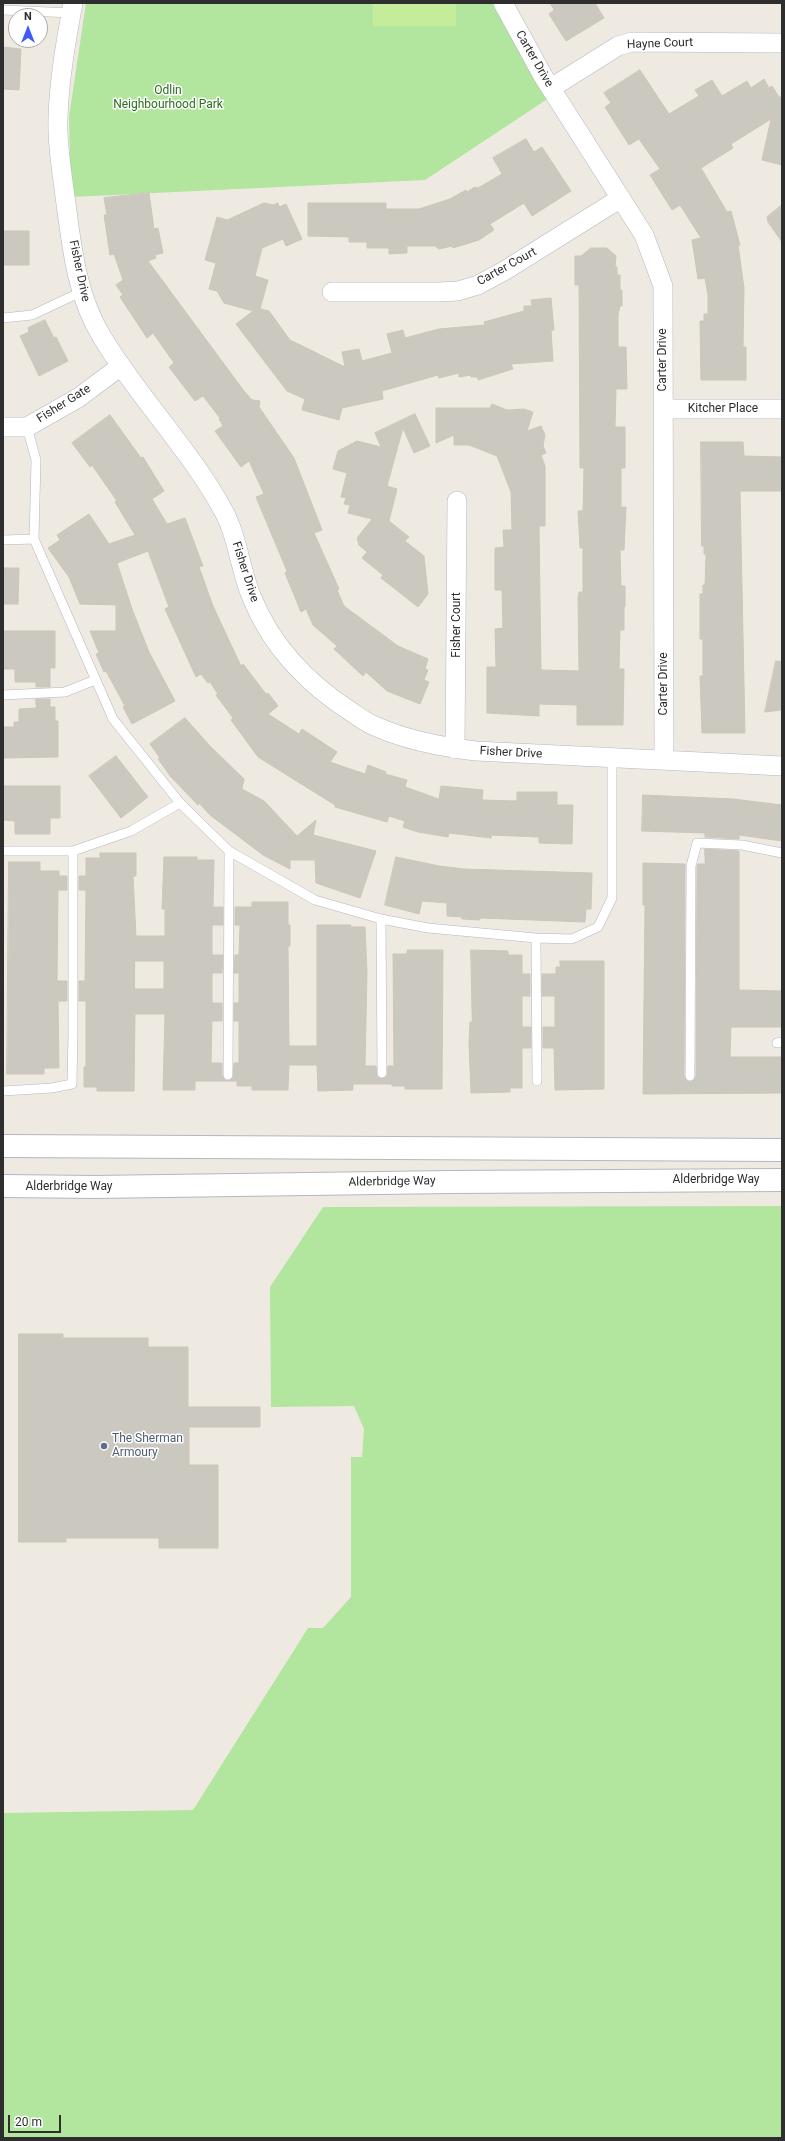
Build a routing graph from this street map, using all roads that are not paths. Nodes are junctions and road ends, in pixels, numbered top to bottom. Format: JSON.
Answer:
{"nodes":[{"id":1,"x":502,"y":3,"type":"edge"},
{"id":2,"x":72,"y":8,"type":"edge"},
{"id":3,"x":3,"y":10,"type":"edge"},
{"id":4,"x":782,"y":43,"type":"edge"},
{"id":5,"x":551,"y":88,"type":"junction"},
{"id":6,"x":621,"y":198,"type":"junction"},
{"id":7,"x":81,"y":292,"type":"junction"},
{"id":8,"x":332,"y":292,"type":"dead end"},
{"id":9,"x":3,"y":318,"type":"edge"},
{"id":10,"x":121,"y":366,"type":"junction"},
{"id":11,"x":664,"y":409,"type":"junction"},
{"id":12,"x":782,"y":409,"type":"edge"},
{"id":13,"x":3,"y":427,"type":"edge"},
{"id":14,"x":27,"y":427,"type":"junction"},
{"id":15,"x":457,"y":501,"type":"dead end"},
{"id":16,"x":34,"y":539,"type":"junction"},
{"id":17,"x":3,"y":540,"type":"edge"},
{"id":18,"x":95,"y":680,"type":"junction"},
{"id":19,"x":3,"y":695,"type":"edge"},
{"id":20,"x":455,"y":749,"type":"junction"},
{"id":21,"x":612,"y":758,"type":"junction"},
{"id":22,"x":664,"y":760,"type":"junction"},
{"id":23,"x":782,"y":766,"type":"edge"},
{"id":24,"x":180,"y":803,"type":"junction"},
{"id":25,"x":3,"y":851,"type":"edge"},
{"id":26,"x":73,"y":851,"type":"junction"},
{"id":27,"x":229,"y":851,"type":"junction"},
{"id":28,"x":782,"y":853,"type":"edge"},
{"id":29,"x":381,"y":919,"type":"junction"},
{"id":30,"x":536,"y":938,"type":"junction"},
{"id":31,"x":382,"y":1073,"type":"dead end"},
{"id":32,"x":228,"y":1075,"type":"dead end"},
{"id":33,"x":690,"y":1076,"type":"dead end"},
{"id":34,"x":537,"y":1081,"type":"dead end"},
{"id":35,"x":3,"y":1091,"type":"edge"},
{"id":36,"x":3,"y":1146,"type":"edge"},
{"id":37,"x":782,"y":1150,"type":"edge"},
{"id":38,"x":782,"y":1165,"type":"edge"},
{"id":39,"x":615,"y":1180,"type":"junction"},
{"id":40,"x":782,"y":1180,"type":"edge"},
{"id":41,"x":3,"y":1186,"type":"edge"}],
"edges":[{"from":1,"to":5,"type":"street","name":"Carter Drive"},
{"from":2,"to":3,"type":"lane"},
{"from":2,"to":7,"type":"street","name":"Fisher Drive"},
{"from":4,"to":5,"type":"street","name":"Hayne Court"},
{"from":5,"to":6,"type":"street","name":"Carter Drive"},
{"from":6,"to":8,"type":"street","name":"Carter Court"},
{"from":6,"to":11,"type":"street","name":"Carter Drive"},
{"from":7,"to":9,"type":"lane"},
{"from":7,"to":10,"type":"street","name":"Fisher Drive"},
{"from":10,"to":14,"type":"street","name":"Fisher Gate"},
{"from":10,"to":20,"type":"street","name":"Fisher Drive"},
{"from":11,"to":12,"type":"street","name":"Kitcher Place"},
{"from":11,"to":22,"type":"street","name":"Carter Drive"},
{"from":13,"to":14,"type":"street","name":"Fisher Gate"},
{"from":14,"to":16,"type":"lane"},
{"from":15,"to":20,"type":"street","name":"Fisher Court"},
{"from":16,"to":17,"type":"lane"},
{"from":16,"to":18,"type":"lane"},
{"from":18,"to":19,"type":"lane"},
{"from":18,"to":24,"type":"lane"},
{"from":20,"to":21,"type":"street","name":"Fisher Drive"},
{"from":21,"to":22,"type":"street","name":"Fisher Drive"},
{"from":21,"to":30,"type":"lane"},
{"from":22,"to":23,"type":"street","name":"Fisher Drive"},
{"from":24,"to":26,"type":"lane"},
{"from":24,"to":27,"type":"lane"},
{"from":25,"to":26,"type":"lane"},
{"from":26,"to":35,"type":"lane"},
{"from":27,"to":29,"type":"lane"},
{"from":27,"to":32,"type":"lane"},
{"from":28,"to":33,"type":"lane"},
{"from":29,"to":30,"type":"lane"},
{"from":29,"to":31,"type":"lane"},
{"from":30,"to":34,"type":"lane"},
{"from":36,"to":37,"type":"main road"},
{"from":38,"to":39,"type":"main road"},
{"from":39,"to":40,"type":"main road","name":"Alderbridge Way"},
{"from":39,"to":41,"type":"main road","name":"Alderbridge Way"}]}
